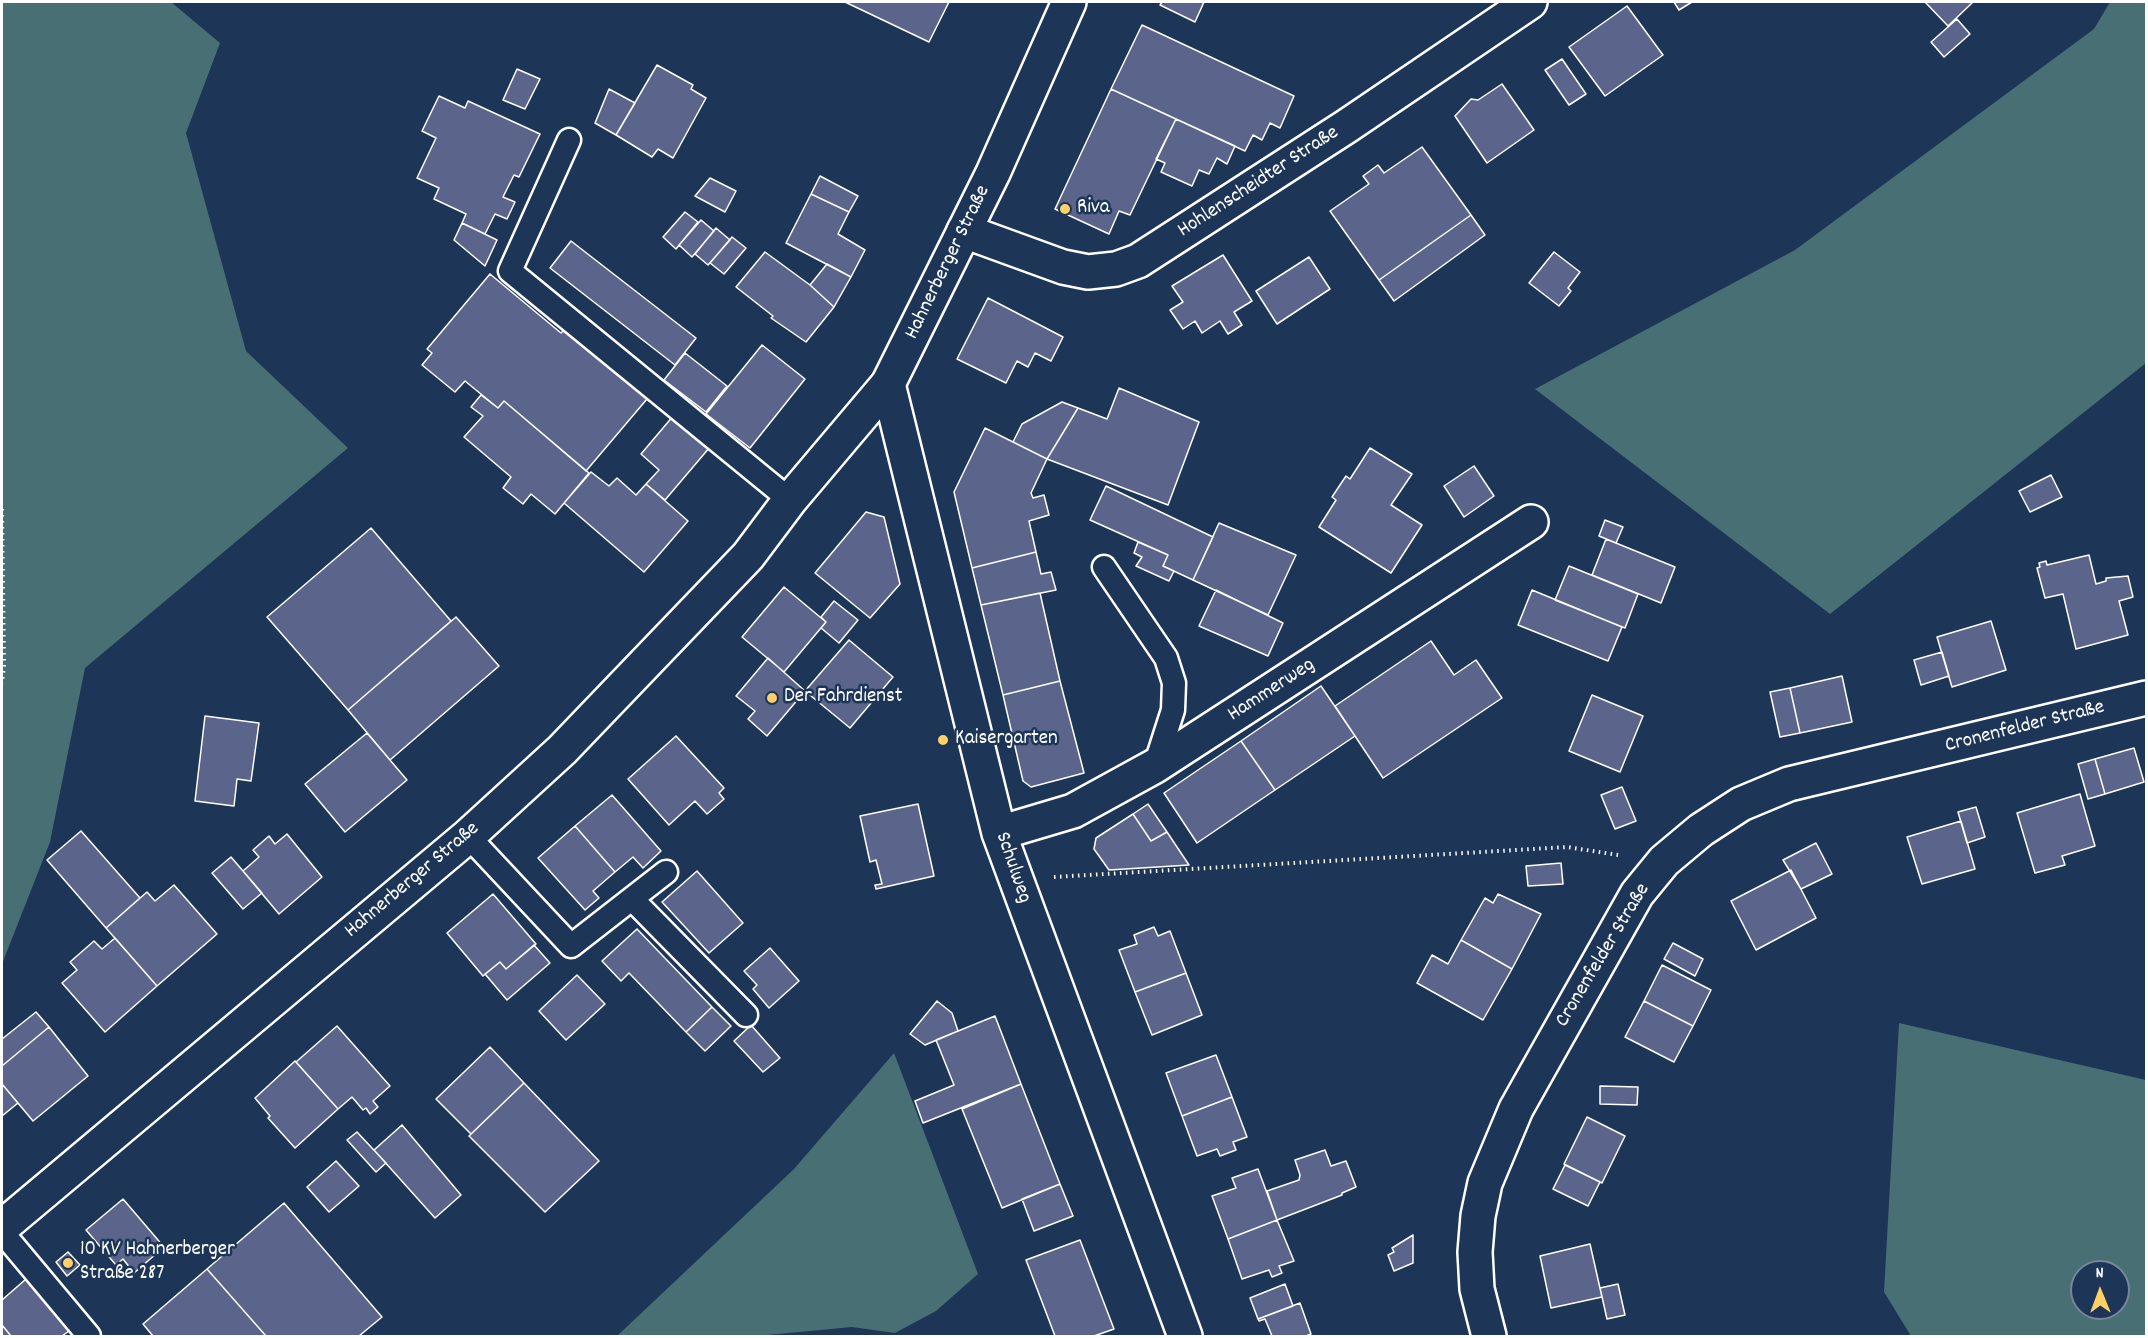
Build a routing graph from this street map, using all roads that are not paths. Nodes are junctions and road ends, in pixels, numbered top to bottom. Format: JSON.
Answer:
{"nodes":[{"id":1,"x":1069,"y":2,"type":"edge"},
{"id":2,"x":1530,"y":2,"type":"edge"},
{"id":3,"x":569,"y":140,"type":"dead end"},
{"id":4,"x":964,"y":231,"type":"junction"},
{"id":5,"x":888,"y":384,"type":"junction"},
{"id":6,"x":790,"y":500,"type":"junction"},
{"id":7,"x":1531,"y":522,"type":"dead end"},
{"id":8,"x":1104,"y":567,"type":"dead end"},
{"id":9,"x":2146,"y":698,"type":"edge"},
{"id":10,"x":1155,"y":766,"type":"junction"},
{"id":11,"x":999,"y":832,"type":"junction"},
{"id":12,"x":468,"y":836,"type":"junction"},
{"id":13,"x":666,"y":872,"type":"dead end"},
{"id":14,"x":632,"y":899,"type":"junction"},
{"id":15,"x":746,"y":1015,"type":"dead end"},
{"id":16,"x":2,"y":1227,"type":"edge"},
{"id":17,"x":2,"y":1232,"type":"edge"},
{"id":18,"x":89,"y":1336,"type":"edge"},
{"id":19,"x":1185,"y":1336,"type":"edge"},
{"id":20,"x":1489,"y":1336,"type":"edge"}],
"edges":[{"from":1,"to":4,"type":"street","name":"Hahnerberger Straße"},
{"from":2,"to":4,"type":"street","name":"Hohlenscheidter Straße"},
{"from":3,"to":6,"type":"lane"},
{"from":4,"to":5,"type":"street","name":"Hahnerberger Straße"},
{"from":5,"to":6,"type":"street","name":"Hahnerberger Straße"},
{"from":5,"to":11,"type":"street","name":"Schulweg"},
{"from":6,"to":12,"type":"street","name":"Hahnerberger Straße"},
{"from":7,"to":10,"type":"street","name":"Hammerweg"},
{"from":8,"to":10,"type":"lane"},
{"from":9,"to":20,"type":"street","name":"Cronenfelder Straße"},
{"from":10,"to":11,"type":"street","name":"Hammerweg"},
{"from":11,"to":19,"type":"street","name":"Schulweg"},
{"from":12,"to":14,"type":"lane"},
{"from":12,"to":16,"type":"street","name":"Hahnerberger Straße"},
{"from":13,"to":14,"type":"lane"},
{"from":14,"to":15,"type":"lane"},
{"from":17,"to":18,"type":"lane"}]}
